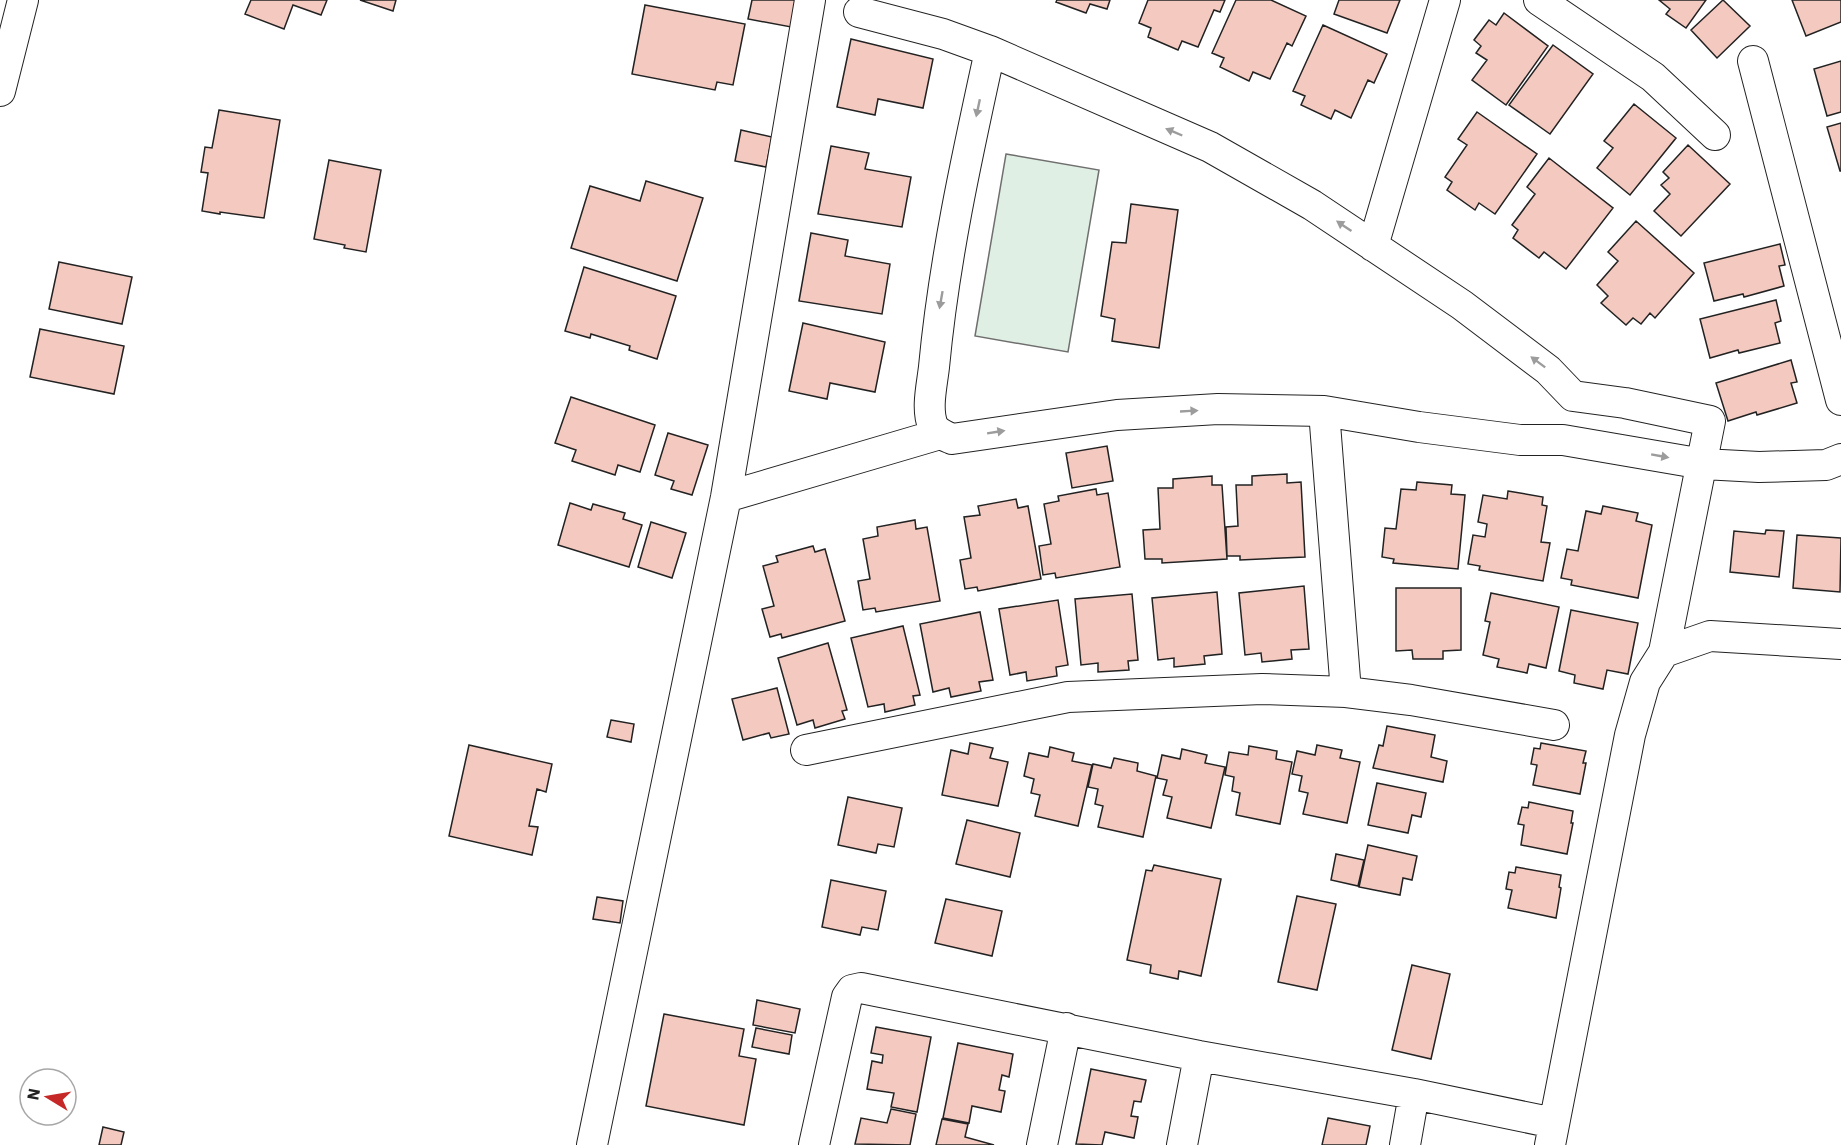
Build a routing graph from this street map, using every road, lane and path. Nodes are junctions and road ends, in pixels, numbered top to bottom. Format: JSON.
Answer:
{"nodes":[{"id":1,"x":23,"y":0,"type":"edge"},
{"id":2,"x":810,"y":0,"type":"edge"},
{"id":3,"x":1445,"y":0,"type":"edge"},
{"id":4,"x":1539,"y":0,"type":"edge"},
{"id":5,"x":859,"y":12,"type":"dead end"},
{"id":6,"x":990,"y":51,"type":"junction"},
{"id":7,"x":1753,"y":61,"type":"dead end"},
{"id":8,"x":0,"y":91,"type":"edge"},
{"id":9,"x":1714,"y":135,"type":"dead end"},
{"id":10,"x":1373,"y":246,"type":"junction"},
{"id":11,"x":1573,"y":396,"type":"junction"},
{"id":12,"x":1841,"y":400,"type":"edge"},
{"id":13,"x":1324,"y":411,"type":"junction"},
{"id":14,"x":940,"y":434,"type":"junction"},
{"id":15,"x":1563,"y":440,"type":"junction"},
{"id":16,"x":1841,"y":459,"type":"edge"},
{"id":17,"x":1703,"y":464,"type":"junction"},
{"id":18,"x":726,"y":498,"type":"junction"},
{"id":19,"x":1841,"y":644,"type":"edge"},
{"id":20,"x":1664,"y":652,"type":"junction"},
{"id":21,"x":1346,"y":692,"type":"junction"},
{"id":22,"x":1554,"y":725,"type":"dead end"},
{"id":23,"x":806,"y":750,"type":"dead end"},
{"id":24,"x":1066,"y":1028,"type":"junction"},
{"id":25,"x":1199,"y":1056,"type":"junction"},
{"id":26,"x":1414,"y":1094,"type":"junction"},
{"id":27,"x":1552,"y":1134,"type":"edge"},
{"id":28,"x":592,"y":1145,"type":"edge"},
{"id":29,"x":814,"y":1145,"type":"edge"},
{"id":30,"x":1042,"y":1145,"type":"edge"},
{"id":31,"x":1182,"y":1145,"type":"edge"},
{"id":32,"x":1405,"y":1145,"type":"edge"}],
"edges":[{"from":1,"to":8,"type":"street"},
{"from":2,"to":18,"type":"street"},
{"from":3,"to":10,"type":"street"},
{"from":4,"to":9,"type":"street"},
{"from":5,"to":6,"type":"street"},
{"from":10,"to":6,"type":"street","one_way":true},
{"from":6,"to":14,"type":"street","one_way":true},
{"from":7,"to":12,"type":"street"},
{"from":11,"to":10,"type":"street","one_way":true},
{"from":11,"to":15,"type":"street"},
{"from":11,"to":17,"type":"street"},
{"from":14,"to":13,"type":"street","one_way":true},
{"from":13,"to":15,"type":"street"},
{"from":13,"to":21,"type":"street"},
{"from":14,"to":18,"type":"street"},
{"from":15,"to":17,"type":"street","one_way":true},
{"from":16,"to":17,"type":"street"},
{"from":17,"to":20,"type":"street"},
{"from":18,"to":28,"type":"street"},
{"from":19,"to":20,"type":"street"},
{"from":20,"to":27,"type":"street"},
{"from":21,"to":22,"type":"street"},
{"from":21,"to":23,"type":"street"},
{"from":24,"to":25,"type":"street"},
{"from":24,"to":29,"type":"street"},
{"from":24,"to":30,"type":"street"},
{"from":25,"to":26,"type":"street"},
{"from":25,"to":31,"type":"street"},
{"from":26,"to":27,"type":"street"},
{"from":26,"to":32,"type":"street"}]}
